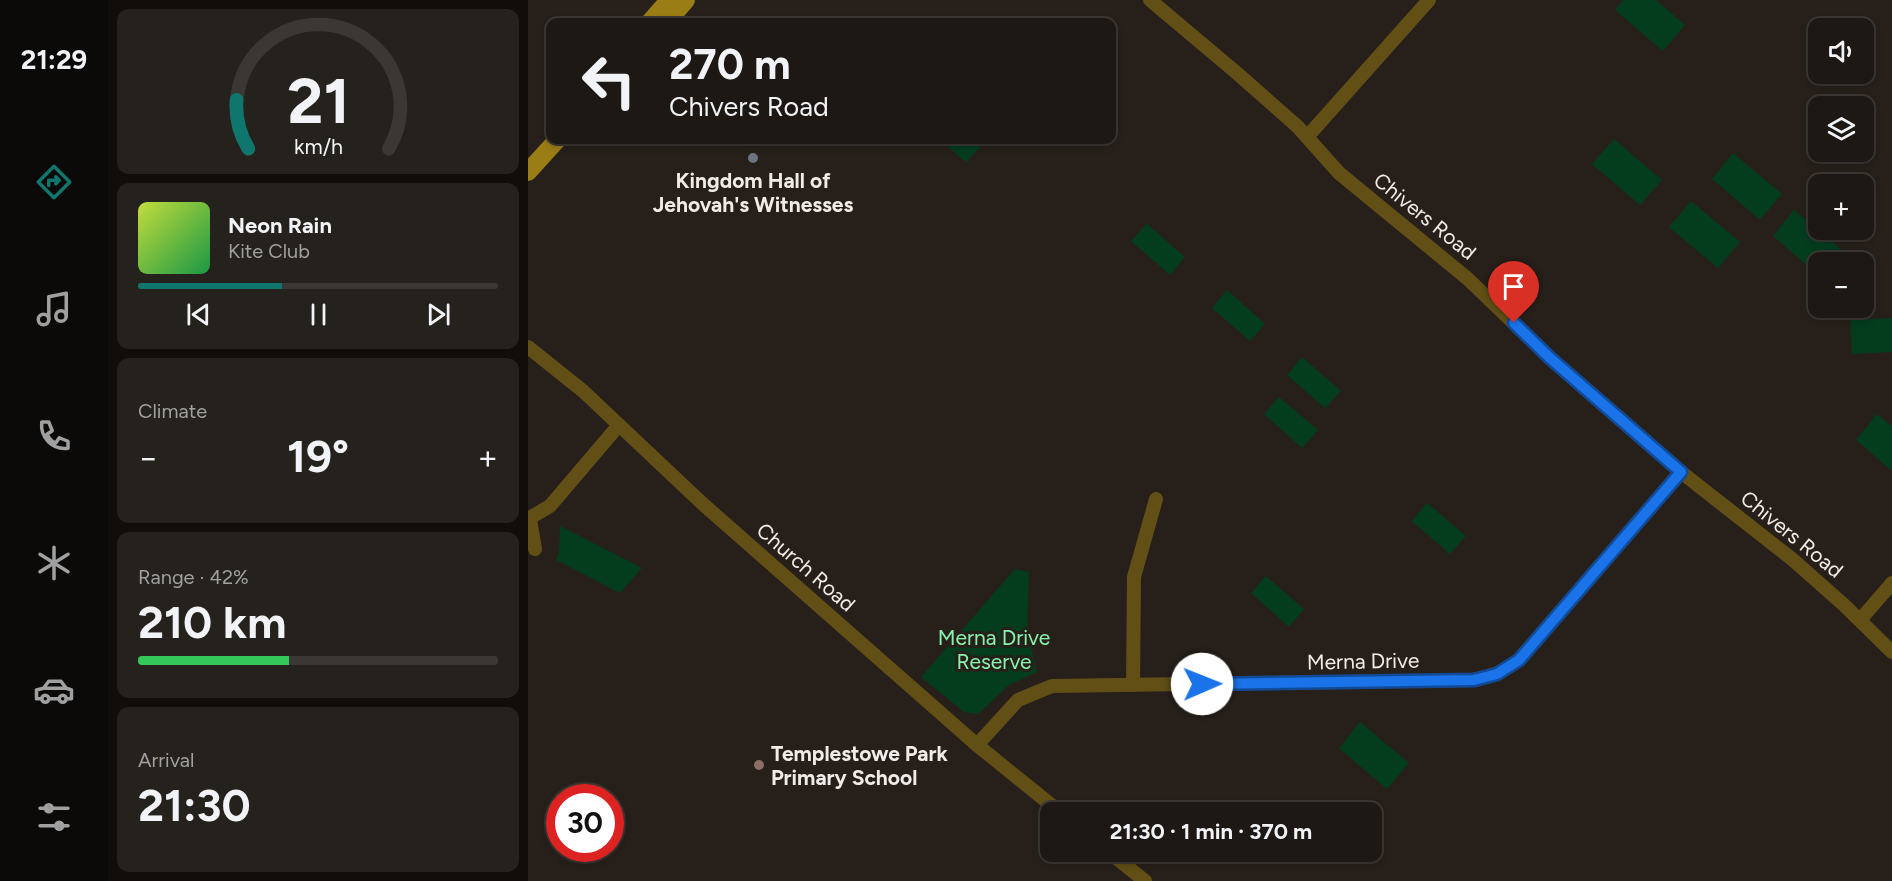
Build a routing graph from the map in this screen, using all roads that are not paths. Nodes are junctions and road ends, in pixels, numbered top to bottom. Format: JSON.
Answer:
{"nodes":[{"id":1,"x":669,"y":0,"type":"edge"},
{"id":2,"x":686,"y":0,"type":"edge"},
{"id":3,"x":1150,"y":0,"type":"edge"},
{"id":4,"x":1429,"y":0,"type":"edge"},
{"id":5,"x":653,"y":18,"type":"edge"},
{"id":6,"x":670,"y":18,"type":"edge"},
{"id":7,"x":546,"y":134,"type":"edge"},
{"id":8,"x":1307,"y":137,"type":"junction"},
{"id":9,"x":553,"y":144,"type":"edge"},
{"id":10,"x":528,"y":153,"type":"edge"},
{"id":11,"x":528,"y":172,"type":"edge"},
{"id":12,"x":528,"y":347,"type":"edge"},
{"id":13,"x":619,"y":425,"type":"junction"},
{"id":14,"x":1681,"y":472,"type":"junction"},
{"id":15,"x":1156,"y":499,"type":"dead end"},
{"id":16,"x":529,"y":520,"type":"edge"},
{"id":17,"x":535,"y":549,"type":"dead end"},
{"id":18,"x":1892,"y":583,"type":"edge"},
{"id":19,"x":1860,"y":620,"type":"junction"},
{"id":20,"x":1892,"y":652,"type":"edge"},
{"id":21,"x":1133,"y":685,"type":"junction"},
{"id":22,"x":977,"y":745,"type":"junction"},
{"id":23,"x":1047,"y":802,"type":"edge"},
{"id":24,"x":1121,"y":862,"type":"edge"},
{"id":25,"x":1145,"y":881,"type":"edge"}],
"edges":[{"from":1,"to":5,"type":"main road"},
{"from":2,"to":6,"type":"main road"},
{"from":3,"to":8,"type":"street","name":"Chivers Road"},
{"from":4,"to":8,"type":"street"},
{"from":7,"to":10,"type":"main road"},
{"from":8,"to":14,"type":"street","name":"Chivers Road"},
{"from":9,"to":11,"type":"main road"},
{"from":12,"to":13,"type":"street","name":"Church Road"},
{"from":13,"to":16,"type":"street"},
{"from":13,"to":22,"type":"street","name":"Church Road"},
{"from":14,"to":19,"type":"street","name":"Chivers Road"},
{"from":14,"to":21,"type":"street","name":"Merna Drive"},
{"from":15,"to":21,"type":"street"},
{"from":16,"to":17,"type":"street"},
{"from":18,"to":19,"type":"street"},
{"from":19,"to":20,"type":"street","name":"Chivers Road"},
{"from":21,"to":22,"type":"street","name":"Merna Drive"},
{"from":22,"to":23,"type":"street","name":"Church Road"},
{"from":24,"to":25,"type":"street"}]}
